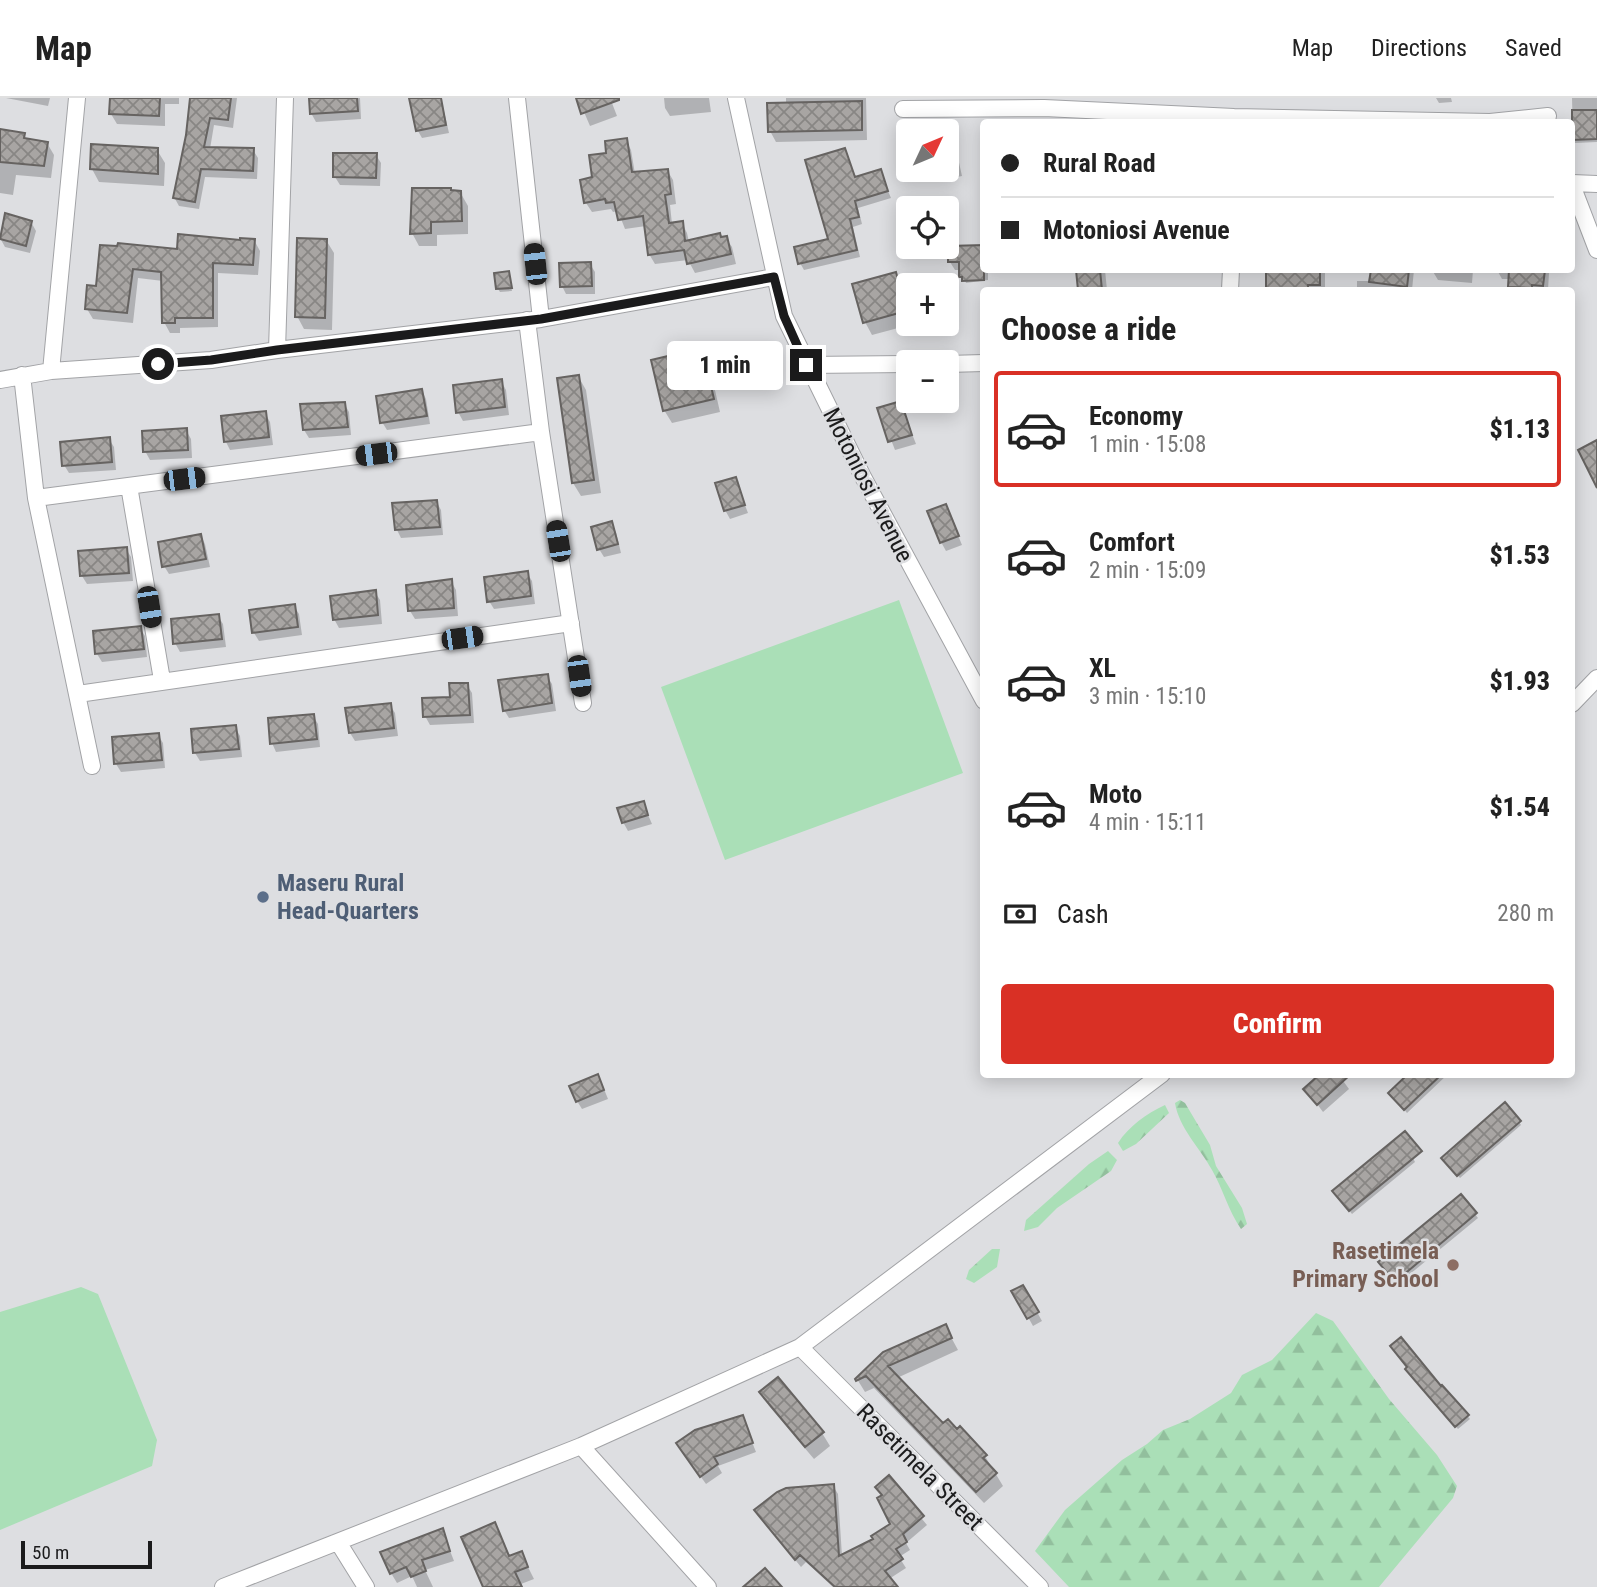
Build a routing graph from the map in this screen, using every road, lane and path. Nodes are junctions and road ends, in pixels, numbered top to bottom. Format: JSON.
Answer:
{"nodes":[{"id":1,"x":77,"y":98,"type":"edge"},
{"id":2,"x":285,"y":98,"type":"edge"},
{"id":3,"x":517,"y":98,"type":"edge"},
{"id":4,"x":736,"y":98,"type":"edge"},
{"id":5,"x":1546,"y":98,"type":"edge"},
{"id":6,"x":1044,"y":103,"type":"edge"},
{"id":7,"x":903,"y":109,"type":"dead end"},
{"id":8,"x":1223,"y":119,"type":"edge"},
{"id":9,"x":1549,"y":119,"type":"edge"},
{"id":10,"x":1575,"y":184,"type":"edge"},
{"id":11,"x":1597,"y":184,"type":"edge"},
{"id":12,"x":1575,"y":192,"type":"edge"},
{"id":13,"x":1597,"y":250,"type":"edge"},
{"id":14,"x":774,"y":277,"type":"junction"},
{"id":15,"x":534,"y":320,"type":"junction"},
{"id":16,"x":277,"y":350,"type":"junction"},
{"id":17,"x":980,"y":363,"type":"edge"},
{"id":18,"x":896,"y":364,"type":"edge"},
{"id":19,"x":959,"y":364,"type":"edge"},
{"id":20,"x":806,"y":365,"type":"junction"},
{"id":21,"x":51,"y":371,"type":"junction"},
{"id":22,"x":22,"y":375,"type":"junction"},
{"id":23,"x":0,"y":380,"type":"edge"},
{"id":24,"x":541,"y":432,"type":"junction"},
{"id":25,"x":129,"y":486,"type":"junction"},
{"id":26,"x":36,"y":498,"type":"junction"},
{"id":27,"x":571,"y":623,"type":"junction"},
{"id":28,"x":1597,"y":678,"type":"edge"},
{"id":29,"x":162,"y":680,"type":"junction"},
{"id":30,"x":78,"y":694,"type":"junction"},
{"id":31,"x":980,"y":694,"type":"edge"},
{"id":32,"x":1575,"y":701,"type":"edge"},
{"id":33,"x":583,"y":703,"type":"dead end"},
{"id":34,"x":92,"y":766,"type":"dead end"},
{"id":35,"x":1157,"y":1078,"type":"edge"},
{"id":36,"x":800,"y":1347,"type":"junction"},
{"id":37,"x":581,"y":1446,"type":"junction"},
{"id":38,"x":338,"y":1542,"type":"junction"},
{"id":39,"x":223,"y":1587,"type":"edge"},
{"id":40,"x":366,"y":1587,"type":"edge"},
{"id":41,"x":708,"y":1587,"type":"edge"},
{"id":42,"x":1040,"y":1587,"type":"edge"}],
"edges":[{"from":1,"to":21,"type":"street"},
{"from":2,"to":16,"type":"street"},
{"from":3,"to":15,"type":"street"},
{"from":4,"to":14,"type":"street","name":"Motoniosi Avenue"},
{"from":5,"to":9,"type":"street"},
{"from":6,"to":7,"type":"street"},
{"from":6,"to":8,"type":"street"},
{"from":10,"to":11,"type":"street"},
{"from":12,"to":13,"type":"street"},
{"from":14,"to":15,"type":"street"},
{"from":14,"to":20,"type":"street","name":"Motoniosi Avenue"},
{"from":15,"to":16,"type":"street"},
{"from":15,"to":24,"type":"street"},
{"from":16,"to":21,"type":"street"},
{"from":17,"to":19,"type":"street"},
{"from":18,"to":20,"type":"street"},
{"from":20,"to":31,"type":"street","name":"Motoniosi Avenue"},
{"from":21,"to":22,"type":"street"},
{"from":22,"to":23,"type":"street"},
{"from":22,"to":26,"type":"street"},
{"from":24,"to":25,"type":"street"},
{"from":24,"to":27,"type":"street"},
{"from":25,"to":26,"type":"street"},
{"from":25,"to":29,"type":"street"},
{"from":26,"to":30,"type":"street"},
{"from":27,"to":29,"type":"street"},
{"from":27,"to":33,"type":"street"},
{"from":28,"to":32,"type":"street"},
{"from":29,"to":30,"type":"street"},
{"from":30,"to":34,"type":"street"},
{"from":35,"to":36,"type":"street"},
{"from":36,"to":37,"type":"street"},
{"from":36,"to":42,"type":"street","name":"Rasetimela Street"},
{"from":37,"to":38,"type":"street"},
{"from":37,"to":41,"type":"street"},
{"from":38,"to":39,"type":"street"},
{"from":38,"to":40,"type":"street"}]}
